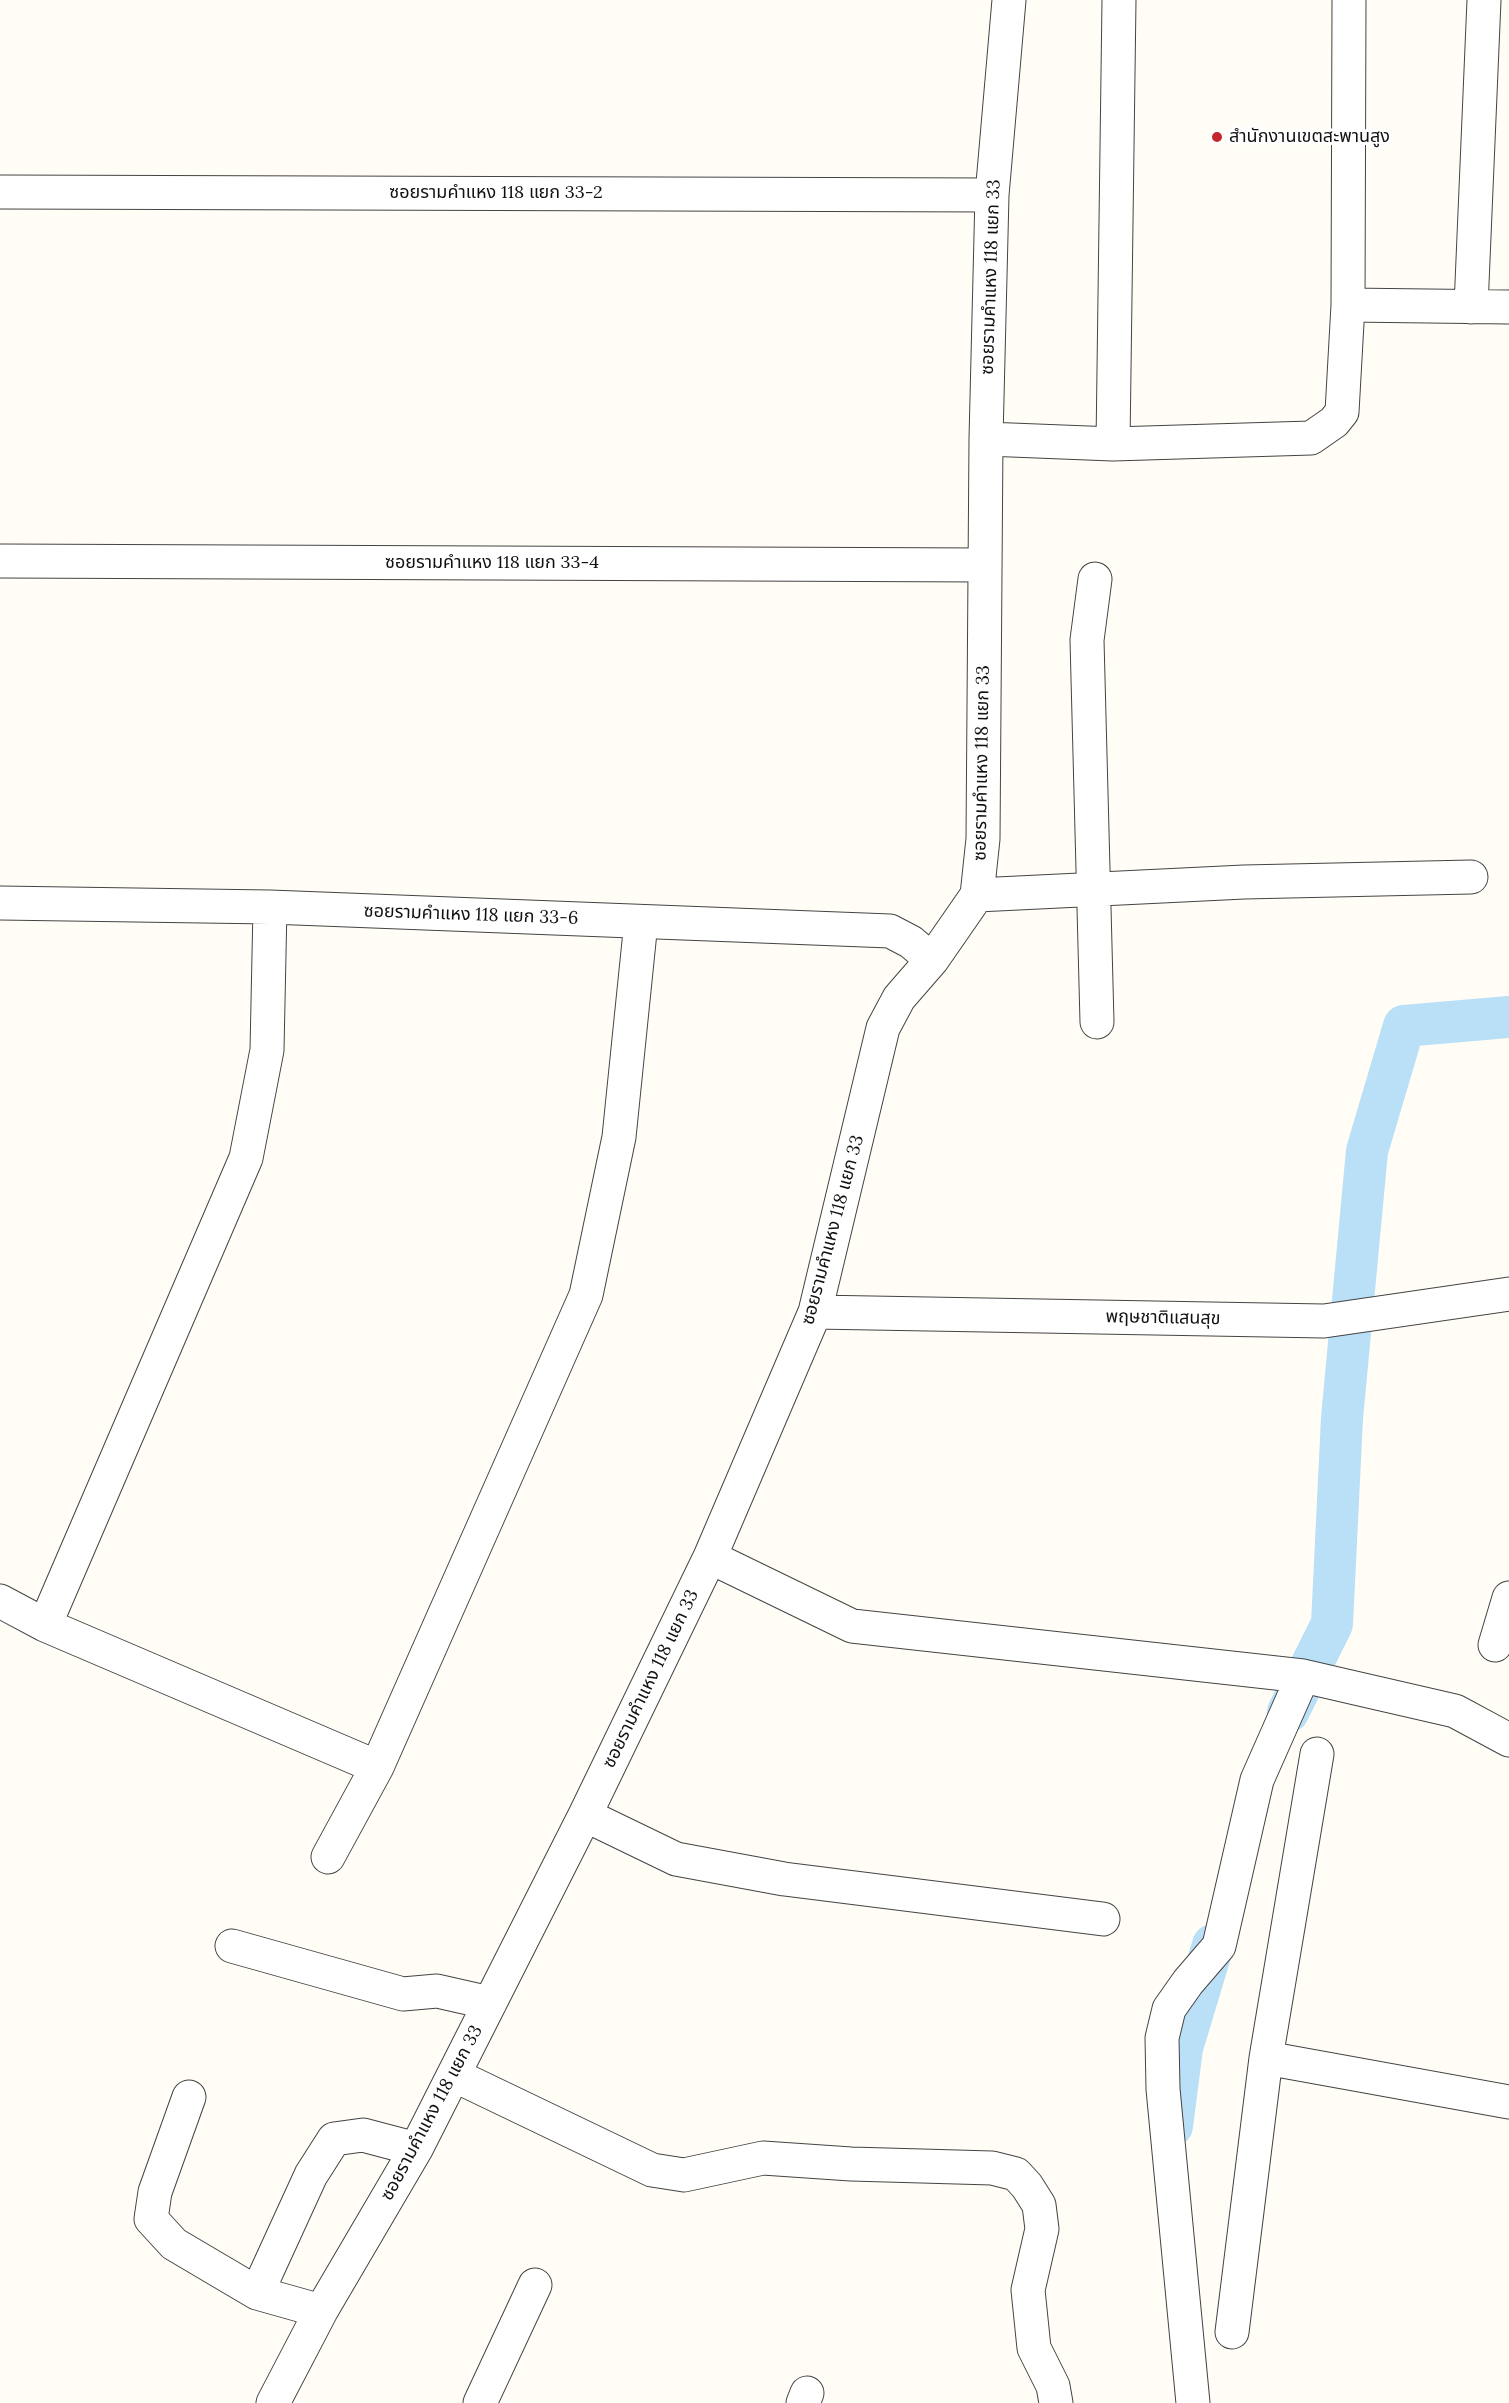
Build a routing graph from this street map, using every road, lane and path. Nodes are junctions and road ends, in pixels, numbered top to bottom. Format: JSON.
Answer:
{"nodes":[{"id":1,"x":1009,"y":0,"type":"edge"},
{"id":2,"x":1119,"y":0,"type":"edge"},
{"id":3,"x":1349,"y":0,"type":"edge"},
{"id":4,"x":1484,"y":0,"type":"edge"},
{"id":5,"x":0,"y":192,"type":"edge"},
{"id":6,"x":992,"y":195,"type":"junction"},
{"id":7,"x":1348,"y":305,"type":"junction"},
{"id":8,"x":1471,"y":307,"type":"junction"},
{"id":9,"x":1509,"y":307,"type":"edge"},
{"id":10,"x":986,"y":438,"type":"junction"},
{"id":11,"x":1113,"y":444,"type":"junction"},
{"id":12,"x":0,"y":561,"type":"edge"},
{"id":13,"x":985,"y":565,"type":"junction"},
{"id":14,"x":1095,"y":579,"type":"dead end"},
{"id":15,"x":1471,"y":877,"type":"dead end"},
{"id":16,"x":1093,"y":889,"type":"junction"},
{"id":17,"x":977,"y":895,"type":"junction"},
{"id":18,"x":0,"y":903,"type":"edge"},
{"id":19,"x":270,"y":907,"type":"junction"},
{"id":20,"x":641,"y":922,"type":"junction"},
{"id":21,"x":932,"y":960,"type":"junction"},
{"id":22,"x":1097,"y":1022,"type":"dead end"},
{"id":23,"x":1509,"y":1294,"type":"edge"},
{"id":24,"x":815,"y":1312,"type":"junction"},
{"id":25,"x":710,"y":1557,"type":"junction"},
{"id":26,"x":1509,"y":1598,"type":"edge"},
{"id":27,"x":0,"y":1601,"type":"edge"},
{"id":28,"x":45,"y":1625,"type":"junction"},
{"id":29,"x":1496,"y":1644,"type":"dead end"},
{"id":30,"x":1303,"y":1676,"type":"junction"},
{"id":31,"x":1509,"y":1740,"type":"edge"},
{"id":32,"x":1317,"y":1754,"type":"dead end"},
{"id":33,"x":376,"y":1767,"type":"junction"},
{"id":34,"x":585,"y":1815,"type":"junction"},
{"id":35,"x":328,"y":1857,"type":"dead end"},
{"id":36,"x":1103,"y":1919,"type":"dead end"},
{"id":37,"x":232,"y":1946,"type":"dead end"},
{"id":38,"x":490,"y":2003,"type":"junction"},
{"id":39,"x":1266,"y":2058,"type":"junction"},
{"id":40,"x":454,"y":2075,"type":"junction"},
{"id":41,"x":189,"y":2097,"type":"dead end"},
{"id":42,"x":1509,"y":2102,"type":"edge"},
{"id":43,"x":416,"y":2149,"type":"junction"},
{"id":44,"x":535,"y":2285,"type":"dead end"},
{"id":45,"x":257,"y":2293,"type":"junction"},
{"id":46,"x":321,"y":2312,"type":"junction"},
{"id":47,"x":1232,"y":2332,"type":"dead end"},
{"id":48,"x":273,"y":2403,"type":"edge"},
{"id":49,"x":480,"y":2403,"type":"edge"},
{"id":50,"x":1056,"y":2403,"type":"edge"},
{"id":51,"x":1193,"y":2403,"type":"edge"}],
"edges":[{"from":1,"to":6,"type":"street","name":"ซอยรามคำแหง 118 แยก 33"},
{"from":2,"to":11,"type":"street"},
{"from":3,"to":7,"type":"street"},
{"from":4,"to":8,"type":"street"},
{"from":5,"to":6,"type":"street","name":"ซอยรามคำแหง 118 แยก 33-2"},
{"from":6,"to":10,"type":"street","name":"ซอยรามคำแหง 118 แยก 33"},
{"from":7,"to":8,"type":"street"},
{"from":7,"to":11,"type":"street"},
{"from":8,"to":9,"type":"street"},
{"from":10,"to":11,"type":"street"},
{"from":10,"to":13,"type":"street","name":"ซอยรามคำแหง 118 แยก 33"},
{"from":12,"to":13,"type":"street","name":"ซอยรามคำแหง 118 แยก 33-4"},
{"from":13,"to":17,"type":"street","name":"ซอยรามคำแหง 118 แยก 33"},
{"from":14,"to":16,"type":"street"},
{"from":15,"to":16,"type":"street"},
{"from":16,"to":17,"type":"street"},
{"from":16,"to":22,"type":"street"},
{"from":17,"to":21,"type":"street","name":"ซอยรามคำแหง 118 แยก 33"},
{"from":18,"to":19,"type":"street","name":"ซอยรามคำแหง 118 แยก 33-6"},
{"from":19,"to":20,"type":"street","name":"ซอยรามคำแหง 118 แยก 33-6"},
{"from":19,"to":28,"type":"street"},
{"from":20,"to":21,"type":"street","name":"ซอยรามคำแหง 118 แยก 33-6"},
{"from":20,"to":33,"type":"street"},
{"from":21,"to":24,"type":"street","name":"ซอยรามคำแหง 118 แยก 33"},
{"from":23,"to":24,"type":"street","name":"พฤษชาติแสนสุข"},
{"from":24,"to":25,"type":"street","name":"ซอยรามคำแหง 118 แยก 33"},
{"from":25,"to":30,"type":"street"},
{"from":25,"to":34,"type":"street","name":"ซอยรามคำแหง 118 แยก 33"},
{"from":26,"to":29,"type":"street"},
{"from":27,"to":28,"type":"street"},
{"from":28,"to":33,"type":"street"},
{"from":30,"to":31,"type":"street"},
{"from":30,"to":51,"type":"street"},
{"from":32,"to":39,"type":"street"},
{"from":33,"to":35,"type":"street"},
{"from":34,"to":36,"type":"street"},
{"from":34,"to":38,"type":"street","name":"ซอยรามคำแหง 118 แยก 33"},
{"from":37,"to":38,"type":"street"},
{"from":38,"to":40,"type":"street","name":"ซอยรามคำแหง 118 แยก 33"},
{"from":39,"to":42,"type":"street"},
{"from":39,"to":47,"type":"street"},
{"from":40,"to":43,"type":"street","name":"ซอยรามคำแหง 118 แยก 33"},
{"from":40,"to":50,"type":"street"},
{"from":41,"to":45,"type":"street"},
{"from":43,"to":45,"type":"street"},
{"from":43,"to":46,"type":"street","name":"ซอยรามคำแหง 118 แยก 33"},
{"from":44,"to":49,"type":"street"},
{"from":45,"to":46,"type":"street"},
{"from":46,"to":48,"type":"street","name":"ซอยรามคำแหง 118 แยก 33"}]}
